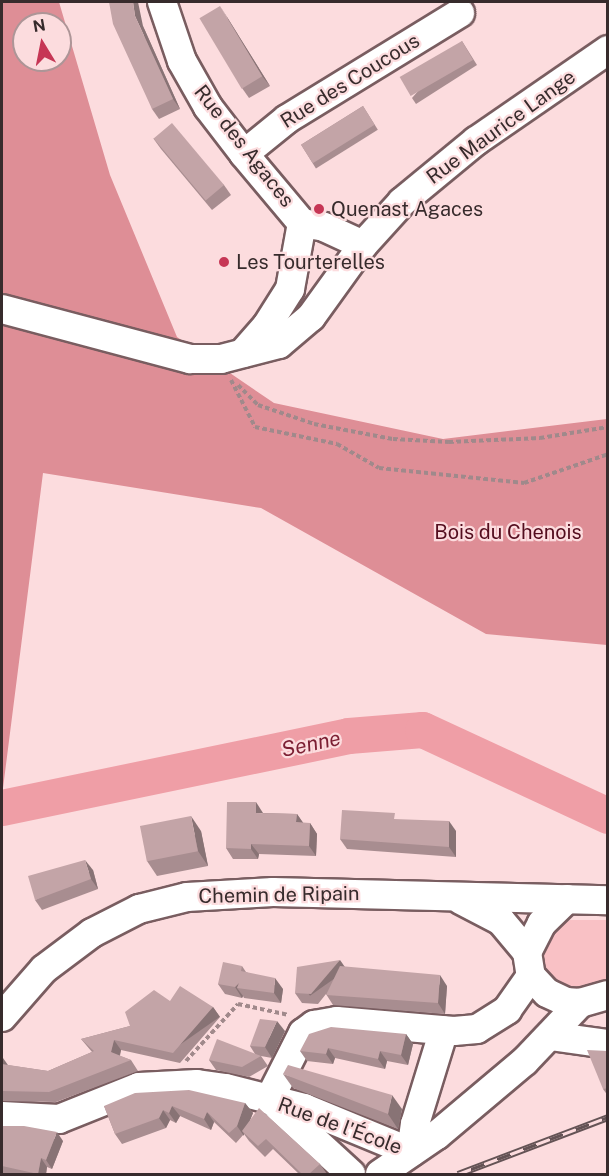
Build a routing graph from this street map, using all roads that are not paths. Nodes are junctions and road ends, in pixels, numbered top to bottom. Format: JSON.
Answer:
{"nodes":[{"id":1,"x":162,"y":2,"type":"edge"},
{"id":2,"x":460,"y":13,"type":"dead end"},
{"id":3,"x":608,"y":50,"type":"edge"},
{"id":4,"x":244,"y":154,"type":"junction"},
{"id":5,"x":302,"y":223,"type":"junction"},
{"id":6,"x":363,"y":245,"type":"junction"},
{"id":7,"x":2,"y":309,"type":"edge"},
{"id":8,"x":243,"y":353,"type":"junction"},
{"id":9,"x":453,"y":897,"type":"junction"},
{"id":10,"x":567,"y":899,"type":"junction"},
{"id":11,"x":608,"y":900,"type":"edge"},
{"id":12,"x":529,"y":964,"type":"junction"},
{"id":13,"x":608,"y":995,"type":"edge"},
{"id":14,"x":580,"y":1003,"type":"junction"},
{"id":15,"x":2,"y":1017,"type":"edge"},
{"id":16,"x":444,"y":1030,"type":"junction"},
{"id":17,"x":550,"y":1036,"type":"junction"},
{"id":18,"x":608,"y":1044,"type":"edge"},
{"id":19,"x":269,"y":1100,"type":"junction"},
{"id":20,"x":2,"y":1116,"type":"edge"},
{"id":21,"x":411,"y":1152,"type":"junction"},
{"id":22,"x":351,"y":1174,"type":"edge"},
{"id":23,"x":380,"y":1174,"type":"edge"}],
"edges":[{"from":1,"to":4,"type":"street","name":"Rue des Agaces"},
{"from":2,"to":4,"type":"street","name":"Rue des Coucous"},
{"from":3,"to":6,"type":"street","name":"Rue Maurice Lange"},
{"from":4,"to":5,"type":"street","name":"Rue des Agaces"},
{"from":5,"to":6,"type":"street","name":"Rue des Agaces"},
{"from":5,"to":8,"type":"street","name":"Rue des Agaces"},
{"from":6,"to":8,"type":"street","name":"Rue Maurice Lange"},
{"from":7,"to":8,"type":"street","name":"Rue Maurice Lange"},
{"from":9,"to":10,"type":"street","name":"Chemin de Ripain"},
{"from":9,"to":12,"type":"street","name":"Chemin de Ripain"},
{"from":9,"to":15,"type":"street","name":"Chemin de Ripain"},
{"from":10,"to":11,"type":"street","name":"Chemin de Ripain"},
{"from":10,"to":12,"type":"street"},
{"from":12,"to":14,"type":"street","name":"Chemin de Ripain"},
{"from":12,"to":16,"type":"street"},
{"from":13,"to":14,"type":"street"},
{"from":14,"to":17,"type":"street"},
{"from":16,"to":19,"type":"street"},
{"from":16,"to":21,"type":"street"},
{"from":17,"to":18,"type":"street"},
{"from":17,"to":21,"type":"street"},
{"from":19,"to":20,"type":"street"},
{"from":19,"to":21,"type":"street","name":"Rue de l'École"},
{"from":19,"to":22,"type":"street","name":"Rue de l'École"},
{"from":21,"to":23,"type":"street"}]}
